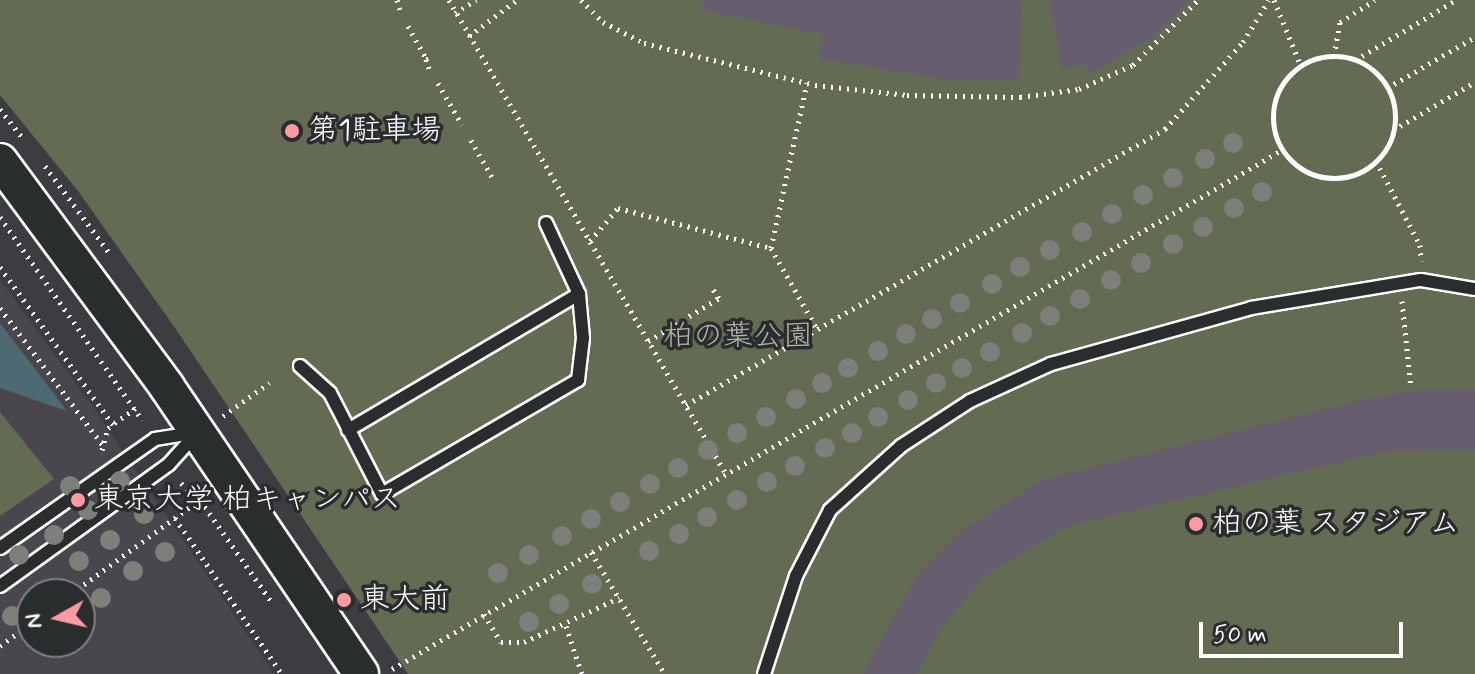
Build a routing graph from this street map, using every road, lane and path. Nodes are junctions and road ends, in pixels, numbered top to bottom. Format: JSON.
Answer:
{"nodes":[{"id":1,"x":397,"y":0,"type":"edge"},
{"id":2,"x":449,"y":0,"type":"edge"},
{"id":3,"x":476,"y":0,"type":"edge"},
{"id":4,"x":517,"y":0,"type":"edge"},
{"id":5,"x":581,"y":0,"type":"edge"},
{"id":6,"x":1198,"y":0,"type":"edge"},
{"id":7,"x":1271,"y":0,"type":"edge"},
{"id":8,"x":1375,"y":0,"type":"edge"},
{"id":9,"x":1456,"y":0,"type":"edge"},
{"id":10,"x":400,"y":10,"type":"dead end"},
{"id":11,"x":455,"y":13,"type":"junction"},
{"id":12,"x":408,"y":26,"type":"dead end"},
{"id":13,"x":469,"y":36,"type":"junction"},
{"id":14,"x":1475,"y":37,"type":"edge"},
{"id":15,"x":1334,"y":56,"type":"junction"},
{"id":16,"x":1355,"y":60,"type":"junction"},
{"id":17,"x":1301,"y":66,"type":"junction"},
{"id":18,"x":429,"y":69,"type":"dead end"},
{"id":19,"x":1475,"y":82,"type":"edge"},
{"id":20,"x":438,"y":83,"type":"dead end"},
{"id":21,"x":807,"y":83,"type":"junction"},
{"id":22,"x":1387,"y":88,"type":"junction"},
{"id":23,"x":462,"y":125,"type":"dead end"},
{"id":24,"x":1392,"y":131,"type":"junction"},
{"id":25,"x":471,"y":140,"type":"dead end"},
{"id":26,"x":1282,"y":150,"type":"junction"},
{"id":27,"x":0,"y":161,"type":"edge"},
{"id":28,"x":1376,"y":161,"type":"junction"},
{"id":29,"x":494,"y":181,"type":"dead end"},
{"id":30,"x":0,"y":217,"type":"edge"},
{"id":31,"x":546,"y":223,"type":"dead end"},
{"id":32,"x":590,"y":241,"type":"junction"},
{"id":33,"x":771,"y":248,"type":"junction"},
{"id":34,"x":0,"y":267,"type":"edge"},
{"id":35,"x":1421,"y":280,"type":"junction"},
{"id":36,"x":1401,"y":283,"type":"junction"},
{"id":37,"x":713,"y":289,"type":"dead end"},
{"id":38,"x":1475,"y":289,"type":"edge"},
{"id":39,"x":579,"y":294,"type":"junction"},
{"id":40,"x":0,"y":308,"type":"edge"},
{"id":41,"x":817,"y":329,"type":"junction"},
{"id":42,"x":648,"y":341,"type":"junction"},
{"id":43,"x":300,"y":366,"type":"dead end"},
{"id":44,"x":269,"y":383,"type":"dead end"},
{"id":45,"x":1411,"y":388,"type":"dead end"},
{"id":46,"x":142,"y":404,"type":"dead end"},
{"id":47,"x":686,"y":405,"type":"junction"},
{"id":48,"x":134,"y":409,"type":"junction"},
{"id":49,"x":142,"y":420,"type":"dead end"},
{"id":50,"x":210,"y":424,"type":"junction"},
{"id":51,"x":113,"y":425,"type":"junction"},
{"id":52,"x":348,"y":430,"type":"junction"},
{"id":53,"x":105,"y":448,"type":"junction"},
{"id":54,"x":93,"y":457,"type":"dead end"},
{"id":55,"x":726,"y":474,"type":"junction"},
{"id":56,"x":181,"y":483,"type":"dead end"},
{"id":57,"x":208,"y":488,"type":"dead end"},
{"id":58,"x":200,"y":500,"type":"junction"},
{"id":59,"x":175,"y":518,"type":"junction"},
{"id":60,"x":0,"y":548,"type":"edge"},
{"id":61,"x":591,"y":552,"type":"junction"},
{"id":62,"x":93,"y":578,"type":"edge"},
{"id":63,"x":0,"y":586,"type":"edge"},
{"id":64,"x":619,"y":598,"type":"junction"},
{"id":65,"x":279,"y":611,"type":"dead end"},
{"id":66,"x":484,"y":614,"type":"junction"},
{"id":67,"x":566,"y":626,"type":"junction"},
{"id":68,"x":377,"y":672,"type":"edge"},
{"id":69,"x":282,"y":674,"type":"edge"},
{"id":70,"x":582,"y":674,"type":"edge"},
{"id":71,"x":665,"y":674,"type":"edge"},
{"id":72,"x":764,"y":674,"type":"edge"}],
"edges":[{"from":1,"to":10,"type":"path"},
{"from":2,"to":11,"type":"path"},
{"from":3,"to":11,"type":"path"},
{"from":4,"to":13,"type":"path"},
{"from":5,"to":21,"type":"path"},
{"from":6,"to":21,"type":"path"},
{"from":7,"to":17,"type":"path"},
{"from":7,"to":41,"type":"path"},
{"from":8,"to":15,"type":"path"},
{"from":9,"to":16,"type":"path"},
{"from":11,"to":13,"type":"path"},
{"from":12,"to":18,"type":"path"},
{"from":13,"to":32,"type":"path"},
{"from":14,"to":22,"type":"path"},
{"from":15,"to":16,"type":"path"},
{"from":15,"to":17,"type":"path"},
{"from":16,"to":22,"type":"path"},
{"from":17,"to":26,"type":"path"},
{"from":19,"to":24,"type":"path"},
{"from":20,"to":23,"type":"path"},
{"from":21,"to":33,"type":"path"},
{"from":22,"to":24,"type":"path"},
{"from":24,"to":28,"type":"path"},
{"from":25,"to":29,"type":"path"},
{"from":26,"to":28,"type":"path"},
{"from":26,"to":55,"type":"path"},
{"from":27,"to":50,"type":"street"},
{"from":28,"to":35,"type":"path"},
{"from":30,"to":48,"type":"path"},
{"from":31,"to":39,"type":"lane"},
{"from":32,"to":33,"type":"path"},
{"from":32,"to":42,"type":"path"},
{"from":33,"to":41,"type":"path"},
{"from":34,"to":51,"type":"path"},
{"from":35,"to":36,"type":"lane"},
{"from":35,"to":38,"type":"lane"},
{"from":36,"to":45,"type":"path"},
{"from":36,"to":72,"type":"lane"},
{"from":37,"to":42,"type":"path"},
{"from":39,"to":52,"type":"lane"},
{"from":39,"to":52,"type":"lane"},
{"from":40,"to":53,"type":"path"},
{"from":41,"to":47,"type":"path"},
{"from":42,"to":47,"type":"path"},
{"from":43,"to":52,"type":"lane"},
{"from":44,"to":50,"type":"path"},
{"from":46,"to":48,"type":"path"},
{"from":47,"to":55,"type":"path"},
{"from":48,"to":49,"type":"path"},
{"from":48,"to":51,"type":"path"},
{"from":50,"to":60,"type":"lane"},
{"from":50,"to":63,"type":"lane"},
{"from":50,"to":68,"type":"street"},
{"from":51,"to":53,"type":"path"},
{"from":53,"to":54,"type":"path"},
{"from":55,"to":61,"type":"path"},
{"from":56,"to":58,"type":"path"},
{"from":57,"to":58,"type":"path"},
{"from":58,"to":59,"type":"path"},
{"from":58,"to":65,"type":"path"},
{"from":59,"to":62,"type":"path"},
{"from":59,"to":69,"type":"path"},
{"from":61,"to":64,"type":"path"},
{"from":61,"to":66,"type":"path"},
{"from":64,"to":67,"type":"path"},
{"from":64,"to":71,"type":"path"},
{"from":66,"to":67,"type":"path"},
{"from":66,"to":68,"type":"path"},
{"from":67,"to":70,"type":"path"}]}
